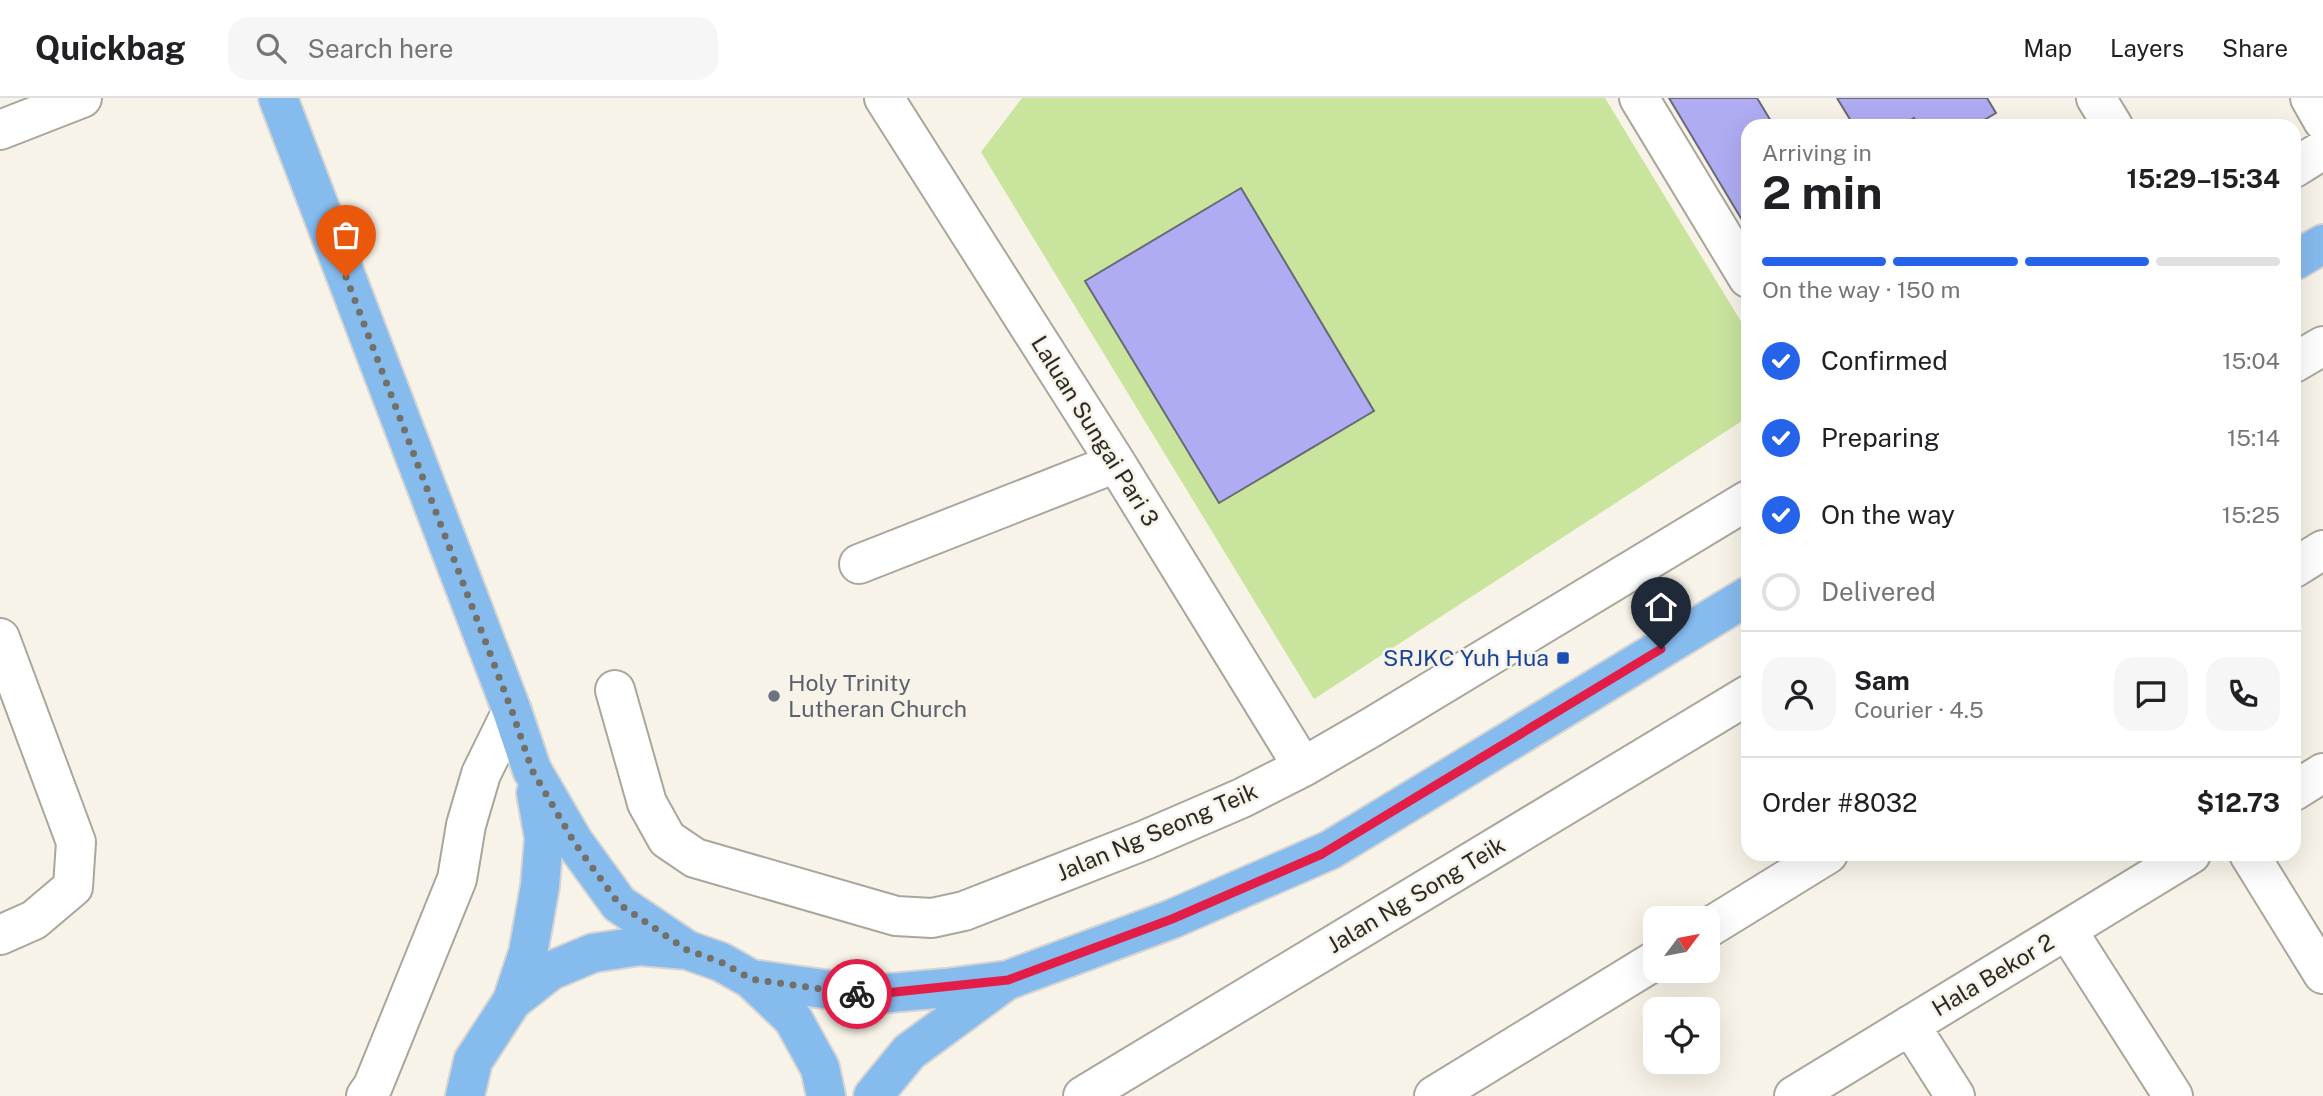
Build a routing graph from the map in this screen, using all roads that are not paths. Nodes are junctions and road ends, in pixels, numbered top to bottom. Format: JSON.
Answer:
{"nodes":[{"id":1,"x":82,"y":98,"type":"edge"},
{"id":2,"x":278,"y":98,"type":"edge"},
{"id":3,"x":884,"y":98,"type":"edge"},
{"id":4,"x":1639,"y":98,"type":"edge"},
{"id":5,"x":2096,"y":98,"type":"edge"},
{"id":6,"x":2310,"y":98,"type":"edge"},
{"id":7,"x":2109,"y":119,"type":"edge"},
{"id":8,"x":2323,"y":121,"type":"edge"},
{"id":9,"x":0,"y":130,"type":"edge"},
{"id":10,"x":2323,"y":150,"type":"edge"},
{"id":11,"x":2301,"y":164,"type":"edge"},
{"id":12,"x":2323,"y":244,"type":"edge"},
{"id":13,"x":2301,"y":257,"type":"edge"},
{"id":14,"x":1741,"y":266,"type":"edge"},
{"id":15,"x":2323,"y":346,"type":"edge"},
{"id":16,"x":2301,"y":359,"type":"edge"},
{"id":17,"x":1116,"y":463,"type":"junction"},
{"id":18,"x":1741,"y":504,"type":"edge"},
{"id":19,"x":2323,"y":550,"type":"edge"},
{"id":20,"x":859,"y":564,"type":"dead end"},
{"id":21,"x":2301,"y":564,"type":"edge"},
{"id":22,"x":1741,"y":600,"type":"edge"},
{"id":23,"x":0,"y":639,"type":"edge"},
{"id":24,"x":615,"y":690,"type":"dead end"},
{"id":25,"x":1741,"y":699,"type":"edge"},
{"id":26,"x":512,"y":711,"type":"junction"},
{"id":27,"x":1303,"y":767,"type":"junction"},
{"id":28,"x":532,"y":770,"type":"junction"},
{"id":29,"x":2323,"y":774,"type":"edge"},
{"id":30,"x":2301,"y":787,"type":"edge"},
{"id":31,"x":1817,"y":861,"type":"edge"},
{"id":32,"x":2180,"y":861,"type":"edge"},
{"id":33,"x":2253,"y":861,"type":"edge"},
{"id":34,"x":1720,"y":921,"type":"edge"},
{"id":35,"x":2067,"y":930,"type":"junction"},
{"id":36,"x":0,"y":935,"type":"edge"},
{"id":37,"x":687,"y":950,"type":"junction"},
{"id":38,"x":1643,"y":968,"type":"edge"},
{"id":39,"x":2323,"y":974,"type":"edge"},
{"id":40,"x":751,"y":979,"type":"junction"},
{"id":41,"x":1008,"y":980,"type":"junction"},
{"id":42,"x":512,"y":1001,"type":"junction"},
{"id":43,"x":1910,"y":1025,"type":"junction"},
{"id":44,"x":469,"y":1078,"type":"edge"},
{"id":45,"x":366,"y":1096,"type":"edge"},
{"id":46,"x":454,"y":1096,"type":"edge"},
{"id":47,"x":826,"y":1096,"type":"edge"},
{"id":48,"x":873,"y":1096,"type":"edge"},
{"id":49,"x":1084,"y":1096,"type":"edge"},
{"id":50,"x":1434,"y":1096,"type":"edge"},
{"id":51,"x":1794,"y":1096,"type":"edge"},
{"id":52,"x":1955,"y":1096,"type":"edge"},
{"id":53,"x":2173,"y":1096,"type":"edge"}],
"edges":[{"from":1,"to":9,"type":"street"},
{"from":2,"to":26,"type":"main road"},
{"from":3,"to":17,"type":"street","name":"Laluan Sungai Pari 3"},
{"from":4,"to":14,"type":"street"},
{"from":5,"to":7,"type":"street"},
{"from":6,"to":8,"type":"street"},
{"from":10,"to":11,"type":"street"},
{"from":12,"to":13,"type":"main road"},
{"from":15,"to":16,"type":"street"},
{"from":17,"to":20,"type":"street"},
{"from":17,"to":27,"type":"street","name":"Laluan Sungai Pari 3"},
{"from":18,"to":27,"type":"street","name":"Jalan Ng Seong Teik"},
{"from":19,"to":21,"type":"street"},
{"from":22,"to":41,"type":"main road"},
{"from":23,"to":36,"type":"street"},
{"from":24,"to":27,"type":"street","name":"Jalan Ng Seong Teik"},
{"from":25,"to":49,"type":"street","name":"Jalan Ng Song Teik"},
{"from":26,"to":28,"type":"main road"},
{"from":26,"to":45,"type":"street"},
{"from":28,"to":37,"type":"main road"},
{"from":28,"to":42,"type":"main road"},
{"from":29,"to":30,"type":"street"},
{"from":31,"to":34,"type":"street"},
{"from":32,"to":35,"type":"street","name":"Hala Bekor 2"},
{"from":33,"to":39,"type":"street"},
{"from":35,"to":43,"type":"street","name":"Hala Bekor 2"},
{"from":35,"to":53,"type":"street"},
{"from":37,"to":40,"type":"main road"},
{"from":37,"to":42,"type":"main road"},
{"from":38,"to":50,"type":"street"},
{"from":40,"to":41,"type":"main road"},
{"from":40,"to":47,"type":"main road"},
{"from":41,"to":48,"type":"main road"},
{"from":42,"to":44,"type":"main road"},
{"from":43,"to":51,"type":"street","name":"Hala Bekor 2"},
{"from":43,"to":52,"type":"street"},
{"from":44,"to":46,"type":"main road"}]}
